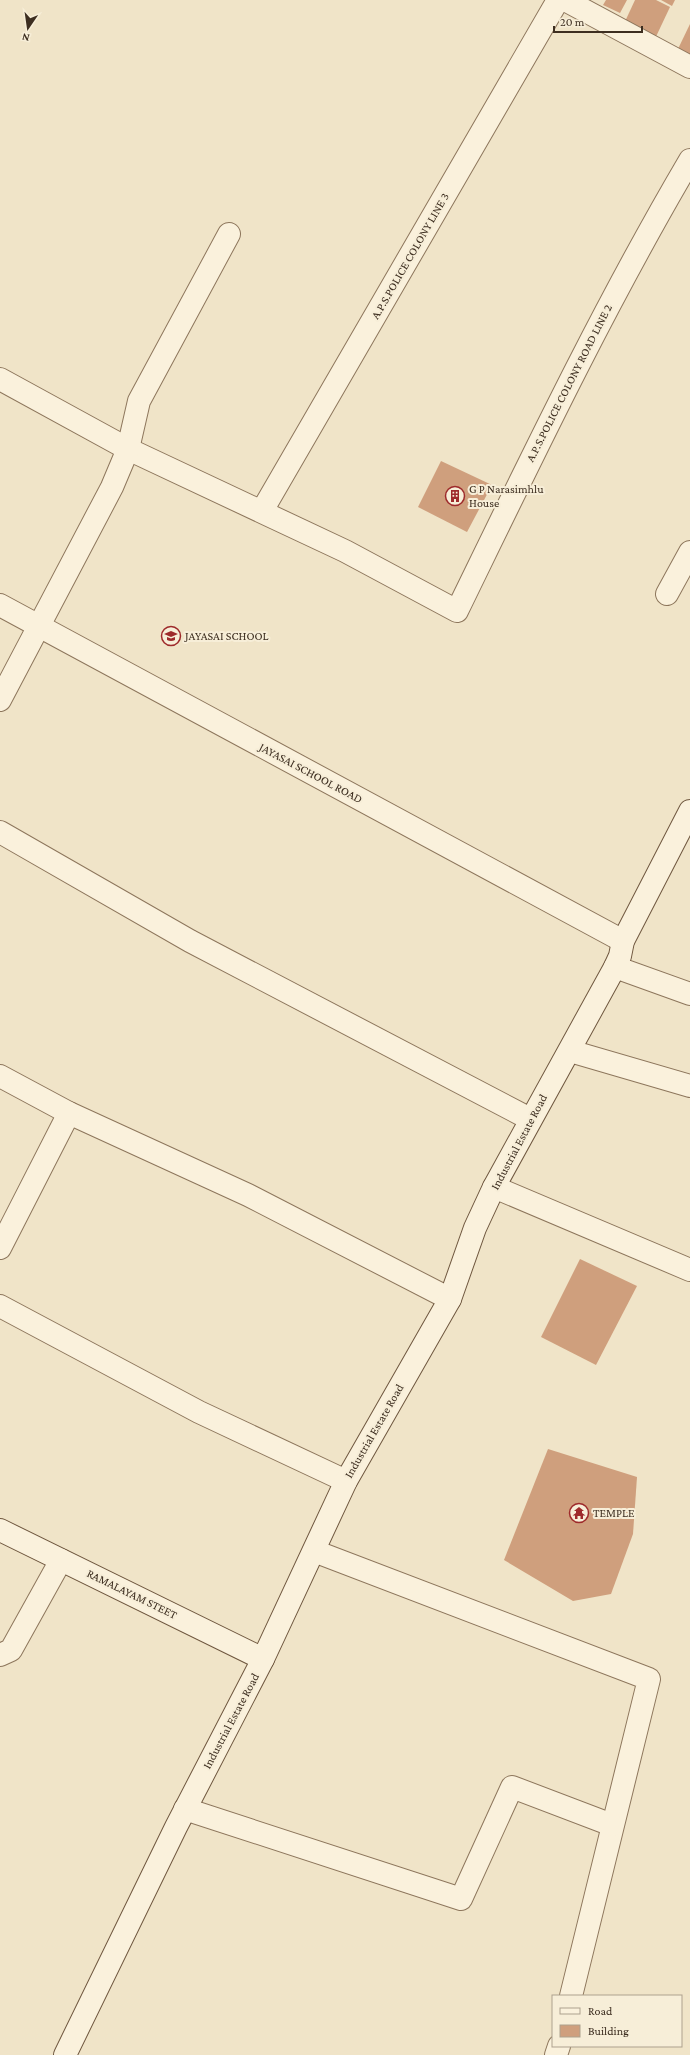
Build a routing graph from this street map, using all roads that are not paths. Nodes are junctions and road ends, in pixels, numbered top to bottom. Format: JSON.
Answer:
{"nodes":[{"id":1,"x":558,"y":0,"type":"edge"},
{"id":2,"x":565,"y":0,"type":"edge"},
{"id":3,"x":690,"y":67,"type":"edge"},
{"id":4,"x":690,"y":160,"type":"edge"},
{"id":5,"x":229,"y":234,"type":"dead end"},
{"id":6,"x":0,"y":379,"type":"edge"},
{"id":7,"x":128,"y":448,"type":"junction"},
{"id":8,"x":262,"y":511,"type":"junction"},
{"id":9,"x":690,"y":552,"type":"edge"},
{"id":10,"x":667,"y":594,"type":"dead end"},
{"id":11,"x":0,"y":605,"type":"edge"},
{"id":12,"x":38,"y":626,"type":"junction"},
{"id":13,"x":0,"y":700,"type":"edge"},
{"id":14,"x":690,"y":811,"type":"edge"},
{"id":15,"x":0,"y":832,"type":"edge"},
{"id":16,"x":623,"y":941,"type":"junction"},
{"id":17,"x":615,"y":968,"type":"junction"},
{"id":18,"x":690,"y":994,"type":"edge"},
{"id":19,"x":570,"y":1051,"type":"junction"},
{"id":20,"x":0,"y":1076,"type":"edge"},
{"id":21,"x":690,"y":1086,"type":"edge"},
{"id":22,"x":70,"y":1113,"type":"junction"},
{"id":23,"x":530,"y":1119,"type":"junction"},
{"id":24,"x":494,"y":1187,"type":"junction"},
{"id":25,"x":0,"y":1248,"type":"edge"},
{"id":26,"x":690,"y":1270,"type":"edge"},
{"id":27,"x":450,"y":1299,"type":"junction"},
{"id":28,"x":0,"y":1306,"type":"edge"},
{"id":29,"x":346,"y":1481,"type":"junction"},
{"id":30,"x":0,"y":1530,"type":"edge"},
{"id":31,"x":314,"y":1551,"type":"junction"},
{"id":32,"x":61,"y":1560,"type":"junction"},
{"id":33,"x":0,"y":1655,"type":"edge"},
{"id":34,"x":263,"y":1660,"type":"junction"},
{"id":35,"x":185,"y":1809,"type":"junction"},
{"id":36,"x":612,"y":1825,"type":"junction"},
{"id":37,"x":571,"y":1995,"type":"edge"},
{"id":38,"x":65,"y":2055,"type":"edge"}],
"edges":[{"from":1,"to":8,"type":"street","name":"A.P.S.POLICE COLONY LINE 3"},
{"from":2,"to":3,"type":"street"},
{"from":4,"to":8,"type":"street","name":"A.P.S.POLICE COLONY ROAD LINE 2"},
{"from":5,"to":7,"type":"street"},
{"from":6,"to":7,"type":"street"},
{"from":7,"to":8,"type":"street"},
{"from":7,"to":12,"type":"street"},
{"from":9,"to":10,"type":"street"},
{"from":11,"to":12,"type":"street","name":"JAYASAI SCHOOL ROAD"},
{"from":12,"to":13,"type":"street"},
{"from":12,"to":16,"type":"street","name":"JAYASAI SCHOOL ROAD"},
{"from":14,"to":16,"type":"street","name":"Industrial Estate Road"},
{"from":15,"to":23,"type":"street"},
{"from":16,"to":17,"type":"street","name":"Industrial Estate Road"},
{"from":17,"to":18,"type":"street"},
{"from":17,"to":19,"type":"street","name":"Industrial Estate Road"},
{"from":19,"to":21,"type":"street"},
{"from":19,"to":23,"type":"street","name":"Industrial Estate Road"},
{"from":20,"to":22,"type":"street"},
{"from":22,"to":25,"type":"street"},
{"from":22,"to":27,"type":"street"},
{"from":23,"to":24,"type":"street","name":"Industrial Estate Road"},
{"from":24,"to":26,"type":"street"},
{"from":24,"to":27,"type":"street","name":"Industrial Estate Road"},
{"from":27,"to":29,"type":"street","name":"Industrial Estate Road"},
{"from":28,"to":29,"type":"street"},
{"from":29,"to":31,"type":"street","name":"Industrial Estate Road"},
{"from":30,"to":32,"type":"street","name":"RAMALAYAM STEET"},
{"from":31,"to":34,"type":"street","name":"Industrial Estate Road"},
{"from":31,"to":36,"type":"street"},
{"from":32,"to":33,"type":"street"},
{"from":32,"to":34,"type":"street","name":"RAMALAYAM STEET"},
{"from":34,"to":35,"type":"street","name":"Industrial Estate Road"},
{"from":35,"to":36,"type":"street"},
{"from":35,"to":38,"type":"street","name":"Industrial Estate Road"},
{"from":36,"to":37,"type":"street"}]}
